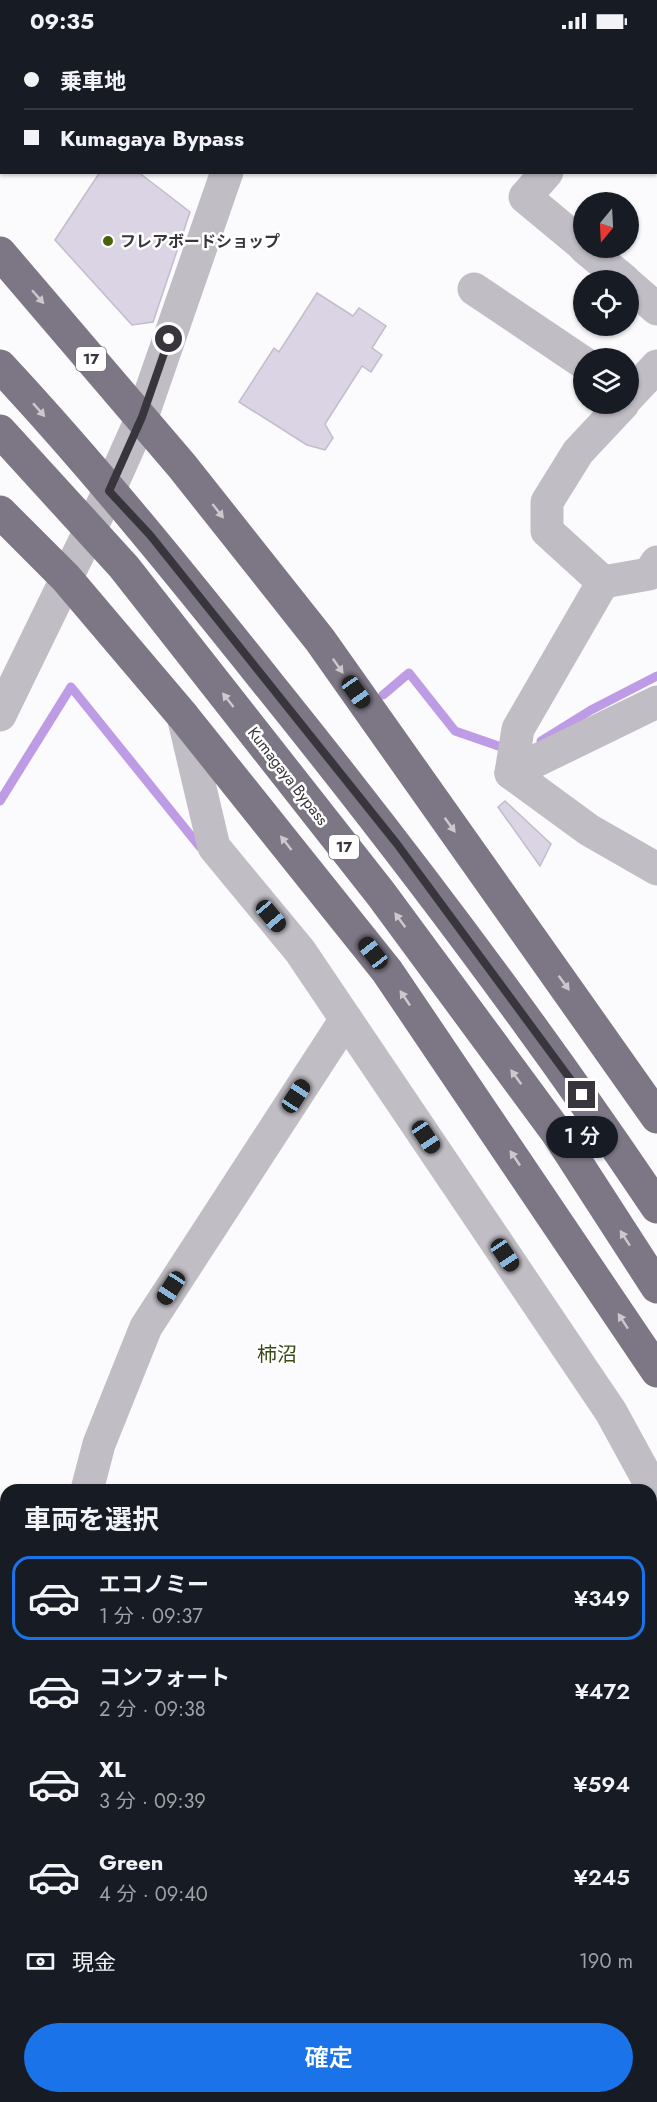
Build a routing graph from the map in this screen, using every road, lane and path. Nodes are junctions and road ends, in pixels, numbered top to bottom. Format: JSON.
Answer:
{"nodes":[{"id":1,"x":226,"y":174,"type":"edge"},
{"id":2,"x":545,"y":174,"type":"edge"},
{"id":3,"x":573,"y":238,"type":"edge"},
{"id":4,"x":0,"y":253,"type":"edge"},
{"id":5,"x":597,"y":258,"type":"edge"},
{"id":6,"x":612,"y":270,"type":"edge"},
{"id":7,"x":474,"y":289,"type":"dead end"},
{"id":8,"x":639,"y":293,"type":"edge"},
{"id":9,"x":657,"y":309,"type":"edge"},
{"id":10,"x":573,"y":356,"type":"edge"},
{"id":11,"x":0,"y":366,"type":"edge"},
{"id":12,"x":657,"y":366,"type":"edge"},
{"id":13,"x":639,"y":385,"type":"edge"},
{"id":14,"x":613,"y":414,"type":"edge"},
{"id":15,"x":142,"y":417,"type":"junction"},
{"id":16,"x":0,"y":431,"type":"edge"},
{"id":17,"x":109,"y":491,"type":"junction"},
{"id":18,"x":0,"y":512,"type":"edge"},
{"id":19,"x":89,"y":530,"type":"junction"},
{"id":20,"x":657,"y":562,"type":"edge"},
{"id":21,"x":66,"y":578,"type":"junction"},
{"id":22,"x":603,"y":582,"type":"junction"},
{"id":23,"x":657,"y":702,"type":"edge"},
{"id":24,"x":0,"y":715,"type":"edge"},
{"id":25,"x":183,"y":716,"type":"junction"},
{"id":26,"x":511,"y":771,"type":"junction"},
{"id":27,"x":657,"y":869,"type":"edge"},
{"id":28,"x":346,"y":1019,"type":"junction"},
{"id":29,"x":657,"y":1117,"type":"edge"},
{"id":30,"x":657,"y":1207,"type":"edge"},
{"id":31,"x":657,"y":1287,"type":"edge"},
{"id":32,"x":657,"y":1371,"type":"edge"},
{"id":33,"x":89,"y":1484,"type":"edge"},
{"id":34,"x":650,"y":1484,"type":"edge"}],
"edges":[{"from":1,"to":15,"type":"street"},
{"from":2,"to":3,"type":"street"},
{"from":4,"to":15,"type":"highway","number":"17","one_way":true},
{"from":5,"to":6,"type":"street"},
{"from":7,"to":10,"type":"street"},
{"from":8,"to":9,"type":"street"},
{"from":11,"to":17,"type":"highway","number":"17","one_way":true},
{"from":12,"to":13,"type":"street"},
{"from":14,"to":22,"type":"street"},
{"from":15,"to":17,"type":"street"},
{"from":15,"to":29,"type":"highway","number":"17","one_way":true},
{"from":16,"to":19,"type":"highway","name":"Kumagaya Bypass","number":"17"},
{"from":17,"to":19,"type":"street"},
{"from":17,"to":30,"type":"highway","number":"17"},
{"from":18,"to":21,"type":"highway","number":"17"},
{"from":19,"to":21,"type":"street"},
{"from":31,"to":19,"type":"highway","name":"Kumagaya Bypass","number":"17","one_way":true},
{"from":20,"to":22,"type":"street"},
{"from":21,"to":24,"type":"street"},
{"from":21,"to":25,"type":"highway","number":"17"},
{"from":22,"to":26,"type":"street"},
{"from":23,"to":26,"type":"street"},
{"from":25,"to":28,"type":"street"},
{"from":32,"to":25,"type":"highway","number":"17","one_way":true},
{"from":26,"to":27,"type":"street"},
{"from":28,"to":33,"type":"street"},
{"from":28,"to":34,"type":"street"}]}
